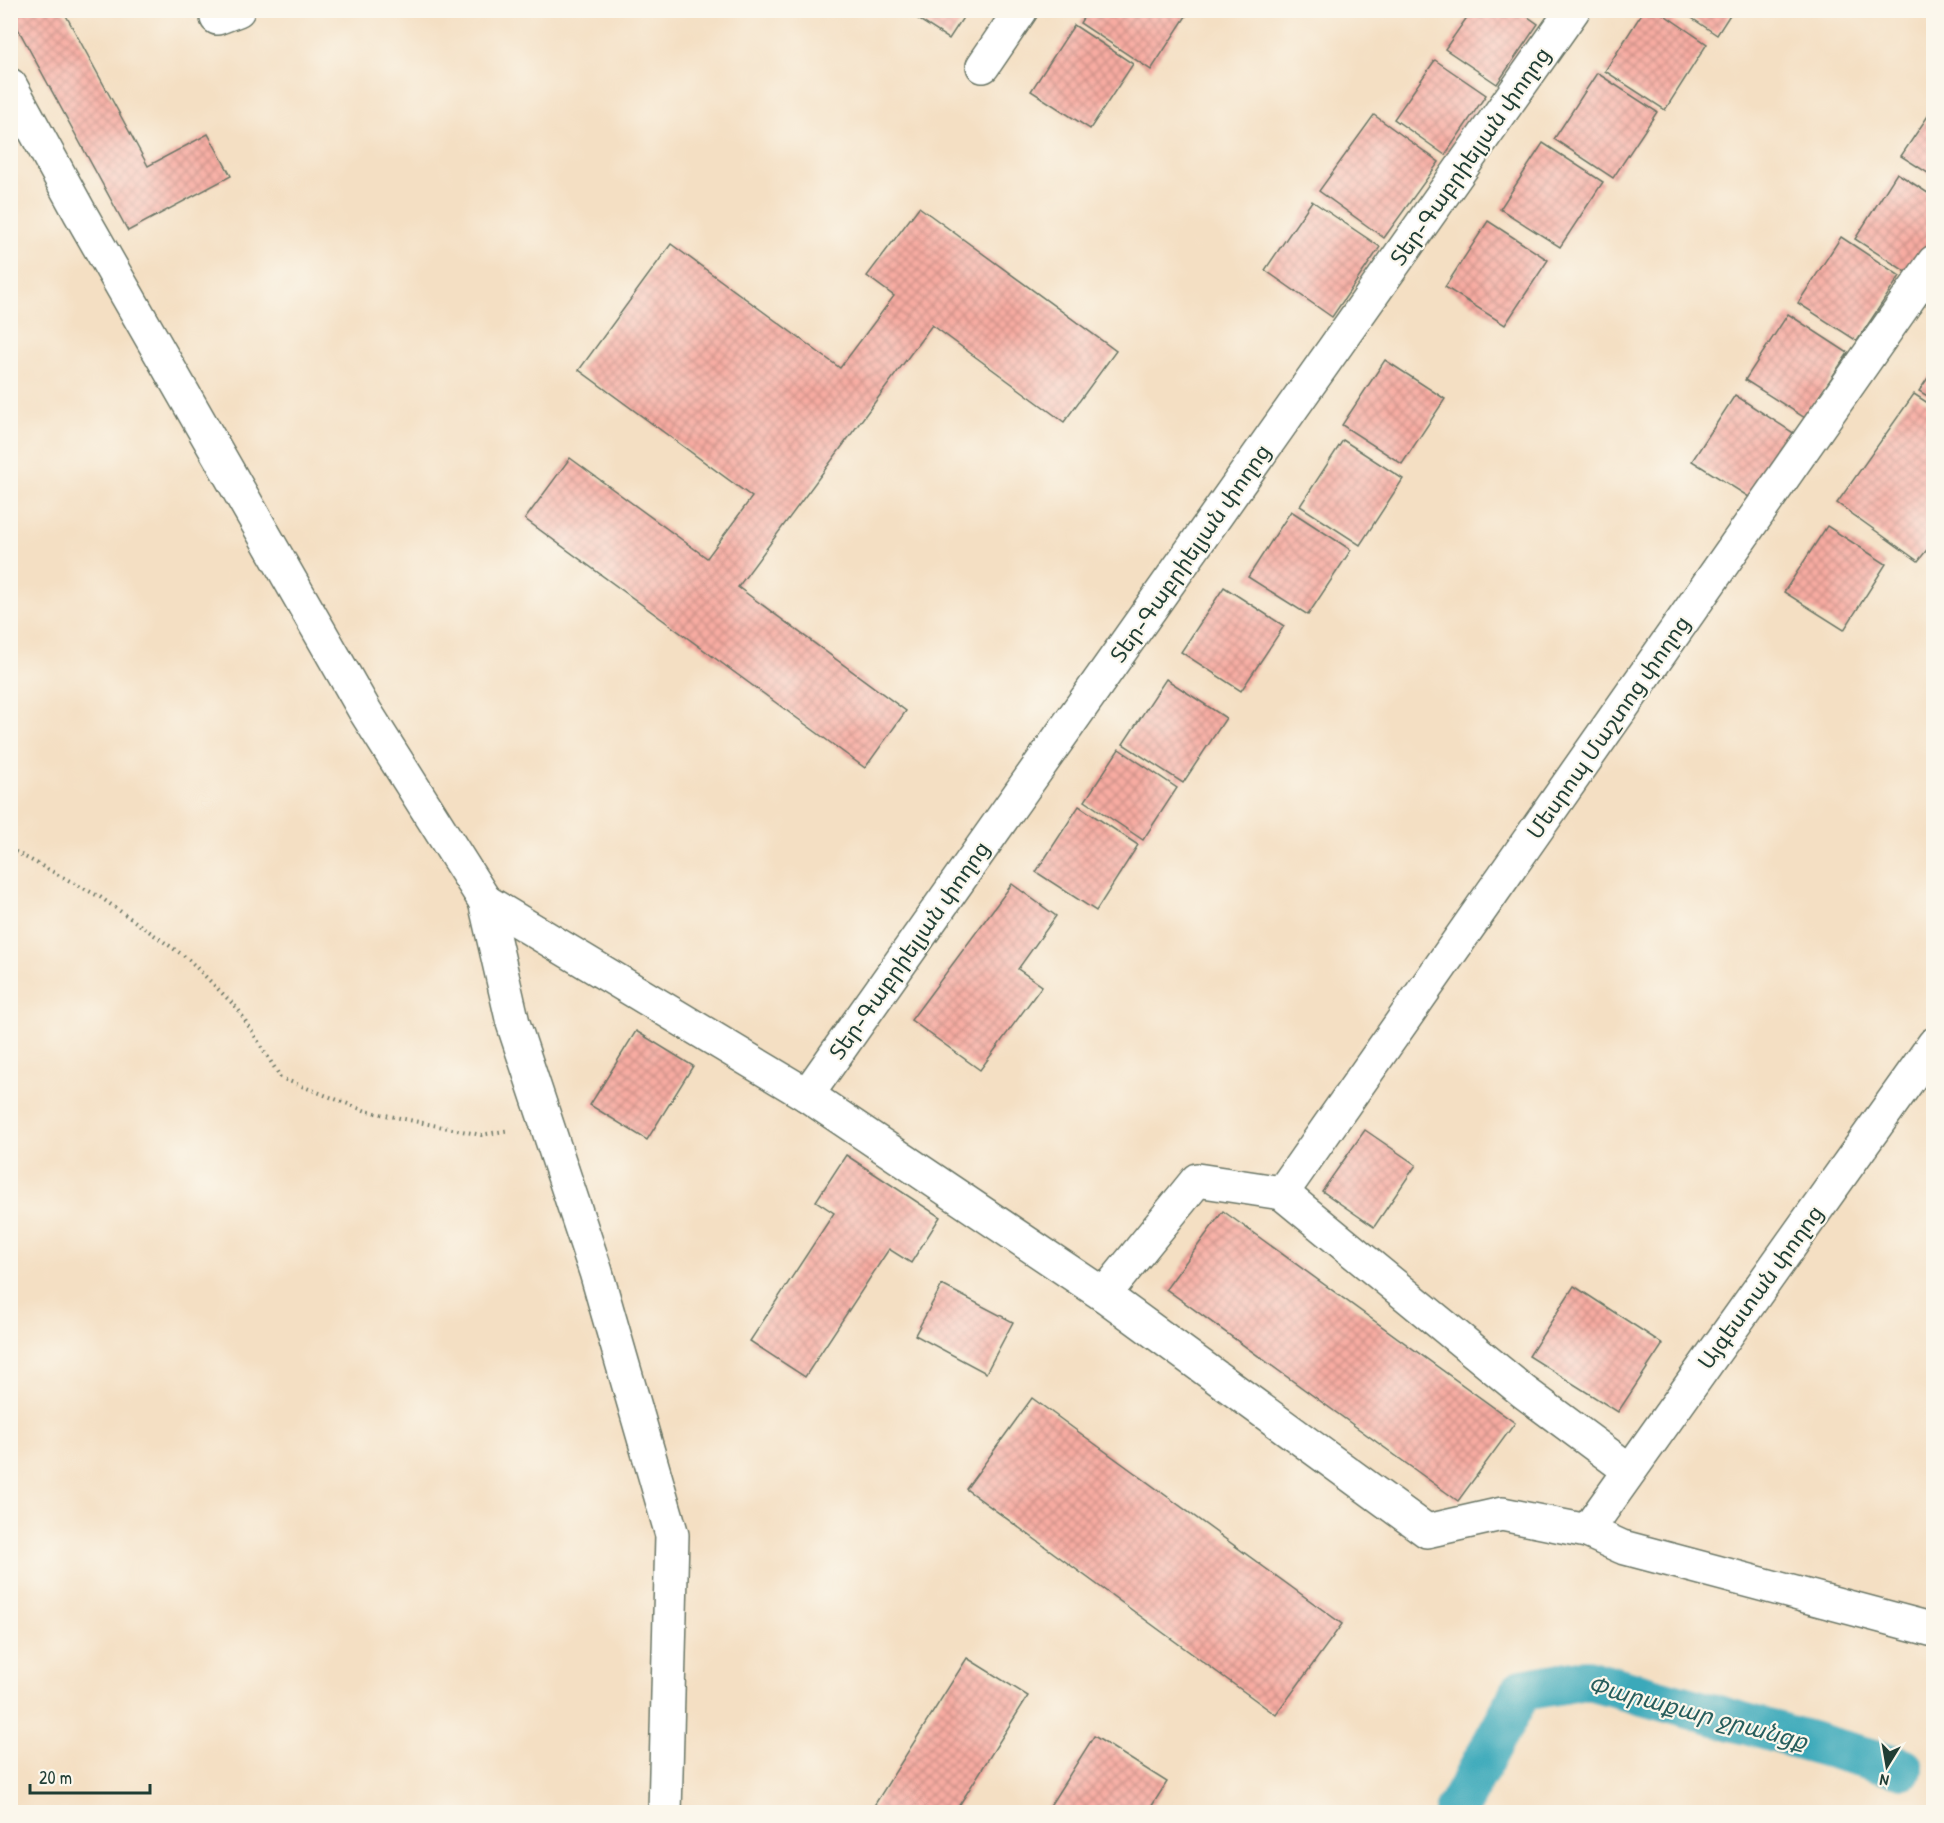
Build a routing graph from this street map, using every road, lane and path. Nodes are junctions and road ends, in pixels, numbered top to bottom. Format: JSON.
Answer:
{"nodes":[{"id":1,"x":1021,"y":10,"type":"edge"},
{"id":2,"x":1573,"y":10,"type":"edge"},
{"id":3,"x":983,"y":66,"type":"dead end"},
{"id":4,"x":10,"y":85,"type":"edge"},
{"id":5,"x":1934,"y":262,"type":"edge"},
{"id":6,"x":10,"y":849,"type":"edge"},
{"id":7,"x":485,"y":901,"type":"junction"},
{"id":8,"x":1934,"y":1044,"type":"edge"},
{"id":9,"x":807,"y":1095,"type":"junction"},
{"id":10,"x":546,"y":1123,"type":"junction"},
{"id":11,"x":1282,"y":1192,"type":"junction"},
{"id":12,"x":1104,"y":1295,"type":"junction"},
{"id":13,"x":1629,"y":1470,"type":"junction"},
{"id":14,"x":1587,"y":1531,"type":"junction"},
{"id":15,"x":1934,"y":1630,"type":"edge"},
{"id":16,"x":666,"y":1812,"type":"edge"}],
"edges":[{"from":1,"to":3,"type":"street"},
{"from":2,"to":9,"type":"street","name":"Տեր-Գաբրիելյան փողոց"},
{"from":4,"to":7,"type":"street"},
{"from":5,"to":11,"type":"street","name":"Մեսրոպ Մաշտոց փողոց"},
{"from":6,"to":10,"type":"path"},
{"from":7,"to":9,"type":"street"},
{"from":7,"to":10,"type":"street"},
{"from":8,"to":13,"type":"street","name":"Այգեստան փողոց"},
{"from":9,"to":12,"type":"street"},
{"from":10,"to":16,"type":"street"},
{"from":11,"to":12,"type":"street"},
{"from":11,"to":13,"type":"street"},
{"from":12,"to":14,"type":"street"},
{"from":13,"to":14,"type":"street","name":"Այգեստան փողոց"},
{"from":14,"to":15,"type":"street"}]}
